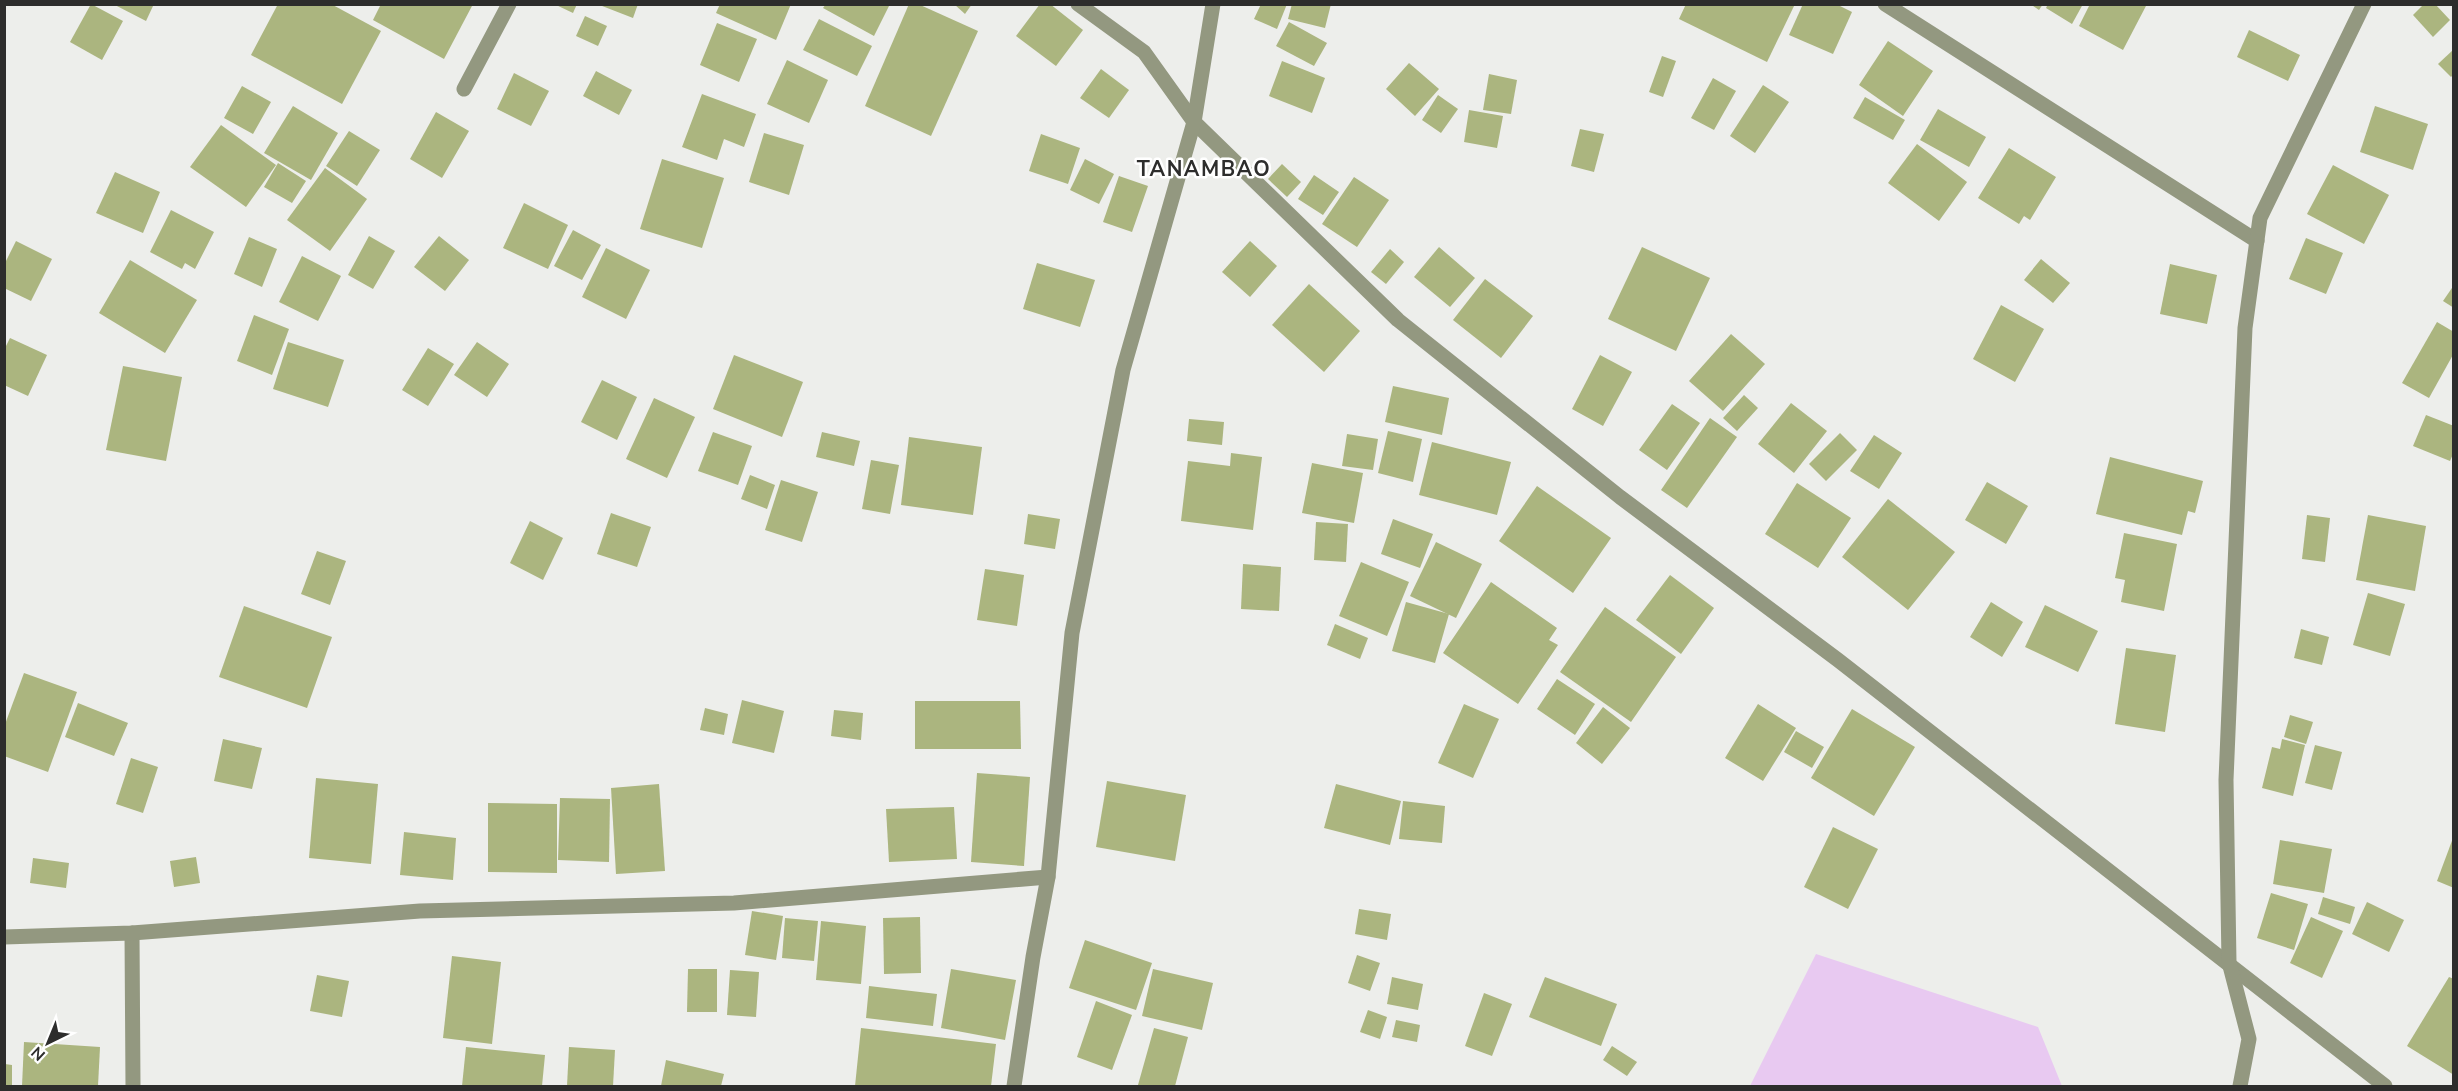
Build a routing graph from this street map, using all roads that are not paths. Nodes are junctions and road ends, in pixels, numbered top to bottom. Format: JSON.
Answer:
{"nodes":[{"id":1,"x":509,"y":4,"type":"edge"},
{"id":2,"x":1078,"y":4,"type":"edge"},
{"id":3,"x":1214,"y":4,"type":"edge"},
{"id":4,"x":1885,"y":4,"type":"edge"},
{"id":5,"x":2364,"y":4,"type":"edge"},
{"id":6,"x":464,"y":89,"type":"dead end"},
{"id":7,"x":1194,"y":122,"type":"junction"},
{"id":8,"x":2257,"y":241,"type":"junction"},
{"id":9,"x":1048,"y":877,"type":"junction"},
{"id":10,"x":132,"y":933,"type":"junction"},
{"id":11,"x":4,"y":937,"type":"edge"},
{"id":12,"x":2229,"y":962,"type":"junction"},
{"id":13,"x":133,"y":1086,"type":"edge"},
{"id":14,"x":1014,"y":1086,"type":"edge"},
{"id":15,"x":2240,"y":1086,"type":"edge"},
{"id":16,"x":2385,"y":1086,"type":"edge"}],
"edges":[{"from":1,"to":6,"type":"street"},
{"from":2,"to":7,"type":"street"},
{"from":3,"to":7,"type":"street"},
{"from":4,"to":8,"type":"street"},
{"from":5,"to":8,"type":"street"},
{"from":7,"to":9,"type":"street"},
{"from":7,"to":12,"type":"street"},
{"from":8,"to":12,"type":"street"},
{"from":9,"to":10,"type":"street"},
{"from":9,"to":14,"type":"street"},
{"from":10,"to":11,"type":"street"},
{"from":10,"to":13,"type":"street"},
{"from":12,"to":15,"type":"street"},
{"from":12,"to":16,"type":"street"}]}
